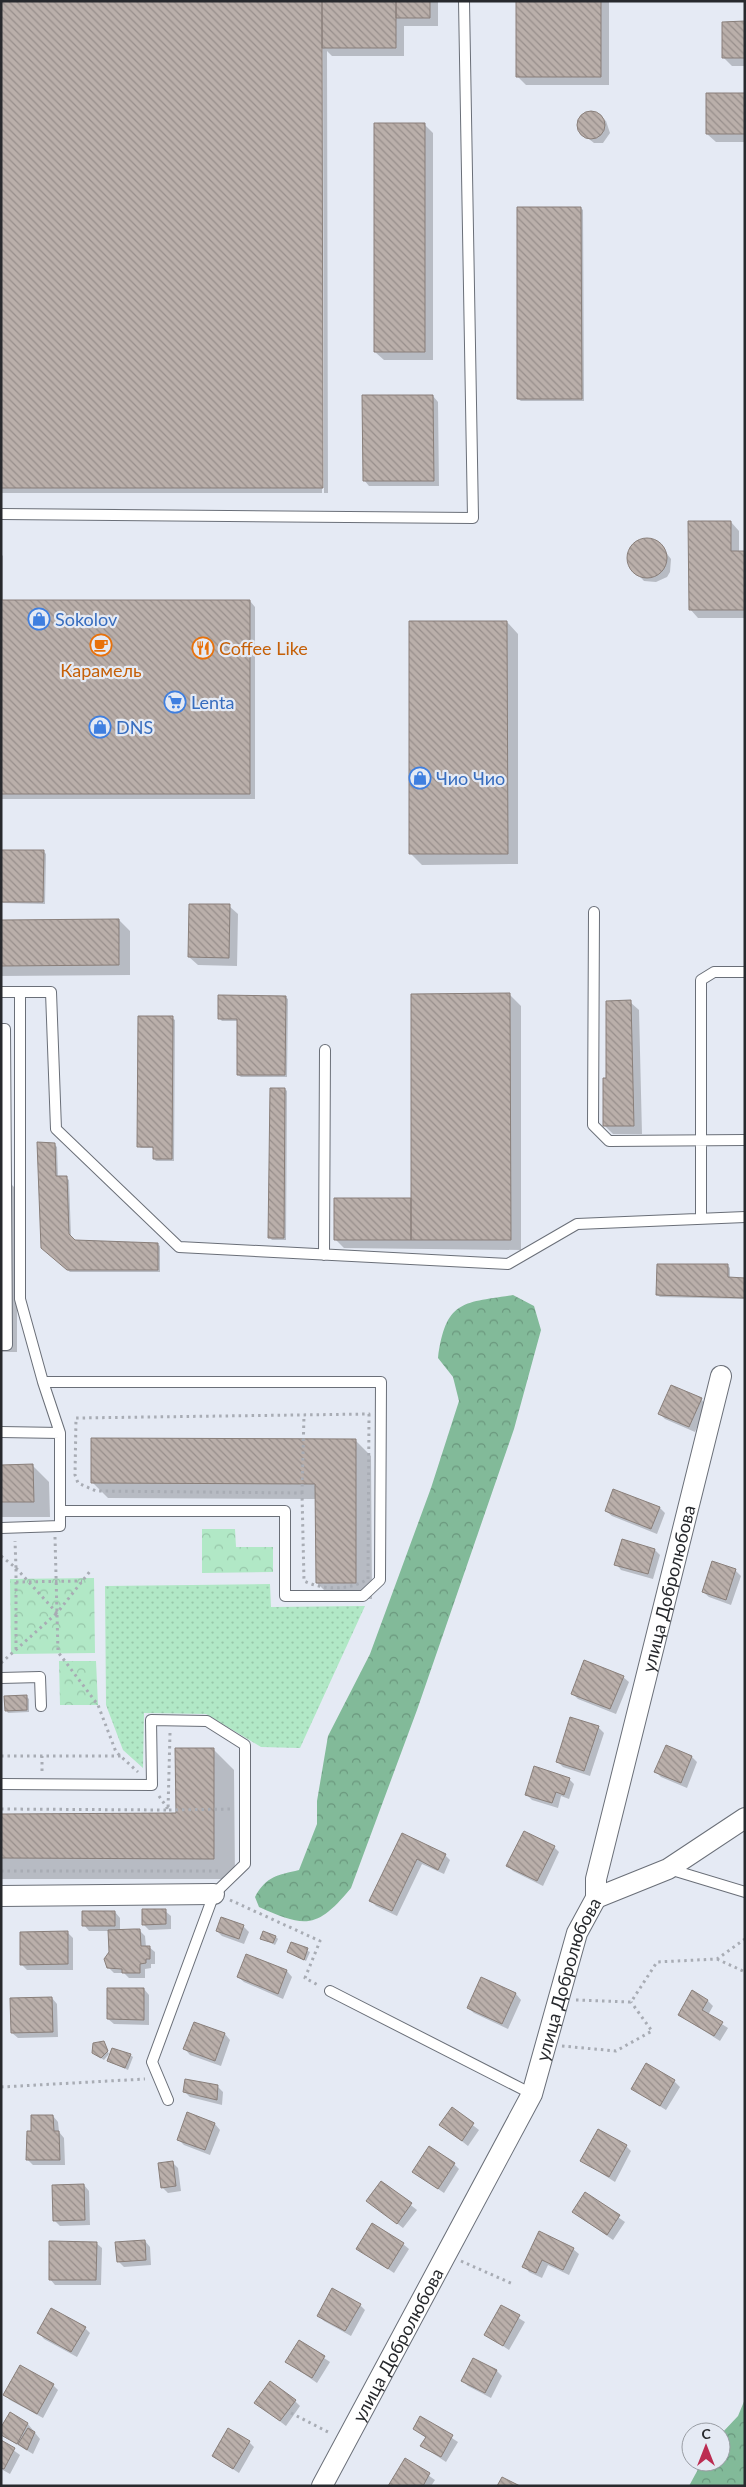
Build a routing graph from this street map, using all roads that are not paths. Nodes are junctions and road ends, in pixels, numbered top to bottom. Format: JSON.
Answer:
{"nodes":[{"id":1,"x":464,"y":1,"type":"edge"},
{"id":2,"x":1,"y":514,"type":"edge"},
{"id":3,"x":594,"y":912,"type":"dead end"},
{"id":4,"x":745,"y":972,"type":"edge"},
{"id":5,"x":1,"y":992,"type":"edge"},
{"id":6,"x":20,"y":992,"type":"junction"},
{"id":7,"x":1,"y":1030,"type":"edge"},
{"id":8,"x":326,"y":1050,"type":"dead end"},
{"id":9,"x":702,"y":1140,"type":"junction"},
{"id":10,"x":745,"y":1140,"type":"edge"},
{"id":11,"x":4,"y":1195,"type":"edge"},
{"id":12,"x":745,"y":1217,"type":"edge"},
{"id":13,"x":701,"y":1219,"type":"junction"},
{"id":14,"x":324,"y":1255,"type":"junction"},
{"id":15,"x":1,"y":1345,"type":"edge"},
{"id":16,"x":721,"y":1376,"type":"dead end"},
{"id":17,"x":43,"y":1382,"type":"junction"},
{"id":18,"x":1,"y":1432,"type":"edge"},
{"id":19,"x":60,"y":1432,"type":"junction"},
{"id":20,"x":60,"y":1511,"type":"junction"},
{"id":21,"x":1,"y":1528,"type":"edge"},
{"id":22,"x":1,"y":1678,"type":"edge"},
{"id":23,"x":40,"y":1706,"type":"dead end"},
{"id":24,"x":1,"y":1784,"type":"edge"},
{"id":25,"x":745,"y":1818,"type":"edge"},
{"id":26,"x":668,"y":1869,"type":"junction"},
{"id":27,"x":745,"y":1892,"type":"edge"},
{"id":28,"x":214,"y":1894,"type":"junction"},
{"id":29,"x":1,"y":1896,"type":"edge"},
{"id":30,"x":596,"y":1898,"type":"junction"},
{"id":31,"x":330,"y":1991,"type":"dead end"},
{"id":32,"x":532,"y":2094,"type":"junction"},
{"id":33,"x":168,"y":2100,"type":"dead end"},
{"id":34,"x":322,"y":2486,"type":"edge"}],
"edges":[{"from":1,"to":2,"type":"lane"},
{"from":3,"to":9,"type":"lane"},
{"from":4,"to":9,"type":"lane"},
{"from":5,"to":6,"type":"lane"},
{"from":6,"to":14,"type":"lane"},
{"from":6,"to":17,"type":"lane"},
{"from":7,"to":11,"type":"lane"},
{"from":8,"to":14,"type":"lane"},
{"from":9,"to":10,"type":"lane"},
{"from":9,"to":13,"type":"lane"},
{"from":11,"to":15,"type":"lane"},
{"from":12,"to":13,"type":"lane"},
{"from":13,"to":14,"type":"lane"},
{"from":16,"to":30,"type":"street","name":"улица Добролюбова"},
{"from":17,"to":19,"type":"lane"},
{"from":17,"to":20,"type":"lane"},
{"from":18,"to":19,"type":"lane"},
{"from":19,"to":20,"type":"lane"},
{"from":20,"to":21,"type":"lane"},
{"from":22,"to":23,"type":"lane"},
{"from":24,"to":28,"type":"lane"},
{"from":25,"to":26,"type":"street"},
{"from":26,"to":27,"type":"lane"},
{"from":26,"to":30,"type":"street"},
{"from":28,"to":29,"type":"street"},
{"from":28,"to":33,"type":"lane"},
{"from":30,"to":32,"type":"street","name":"улица Добролюбова"},
{"from":31,"to":32,"type":"lane"},
{"from":32,"to":34,"type":"street","name":"улица Добролюбова"}]}
